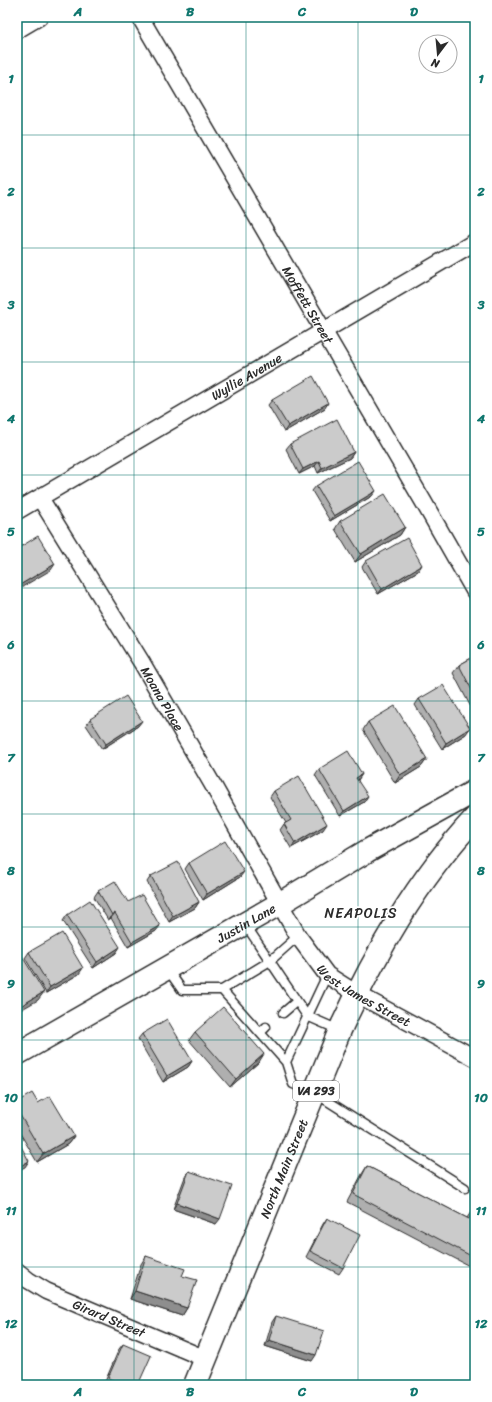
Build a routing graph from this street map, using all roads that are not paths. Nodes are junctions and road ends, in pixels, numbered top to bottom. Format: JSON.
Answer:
{"nodes":[{"id":1,"x":39,"y":17,"type":"edge"},
{"id":2,"x":140,"y":17,"type":"edge"},
{"id":3,"x":17,"y":30,"type":"edge"},
{"id":4,"x":475,"y":242,"type":"edge"},
{"id":5,"x":324,"y":331,"type":"junction"},
{"id":6,"x":40,"y":498,"type":"junction"},
{"id":7,"x":17,"y":511,"type":"edge"},
{"id":8,"x":475,"y":592,"type":"edge"},
{"id":9,"x":475,"y":791,"type":"edge"},
{"id":10,"x":475,"y":818,"type":"edge"},
{"id":11,"x":279,"y":904,"type":"junction"},
{"id":12,"x":244,"y":923,"type":"junction"},
{"id":13,"x":298,"y":936,"type":"junction"},
{"id":14,"x":270,"y":961,"type":"junction"},
{"id":15,"x":167,"y":967,"type":"junction"},
{"id":16,"x":327,"y":975,"type":"junction"},
{"id":17,"x":222,"y":990,"type":"junction"},
{"id":18,"x":357,"y":994,"type":"junction"},
{"id":19,"x":297,"y":1001,"type":"junction"},
{"id":20,"x":283,"y":1012,"type":"dead end"},
{"id":21,"x":307,"y":1016,"type":"junction"},
{"id":22,"x":340,"y":1030,"type":"junction"},
{"id":23,"x":17,"y":1054,"type":"edge"},
{"id":24,"x":475,"y":1058,"type":"edge"},
{"id":25,"x":286,"y":1062,"type":"junction"},
{"id":26,"x":315,"y":1093,"type":"junction"},
{"id":27,"x":465,"y":1188,"type":"dead end"},
{"id":28,"x":17,"y":1271,"type":"edge"},
{"id":29,"x":206,"y":1359,"type":"junction"},
{"id":30,"x":195,"y":1385,"type":"edge"}],
"edges":[{"from":1,"to":3,"type":"street"},
{"from":2,"to":5,"type":"street","name":"Moffett Street"},
{"from":4,"to":5,"type":"street","name":"Wyllie Avenue"},
{"from":5,"to":6,"type":"street","name":"Wyllie Avenue"},
{"from":5,"to":8,"type":"street","name":"Moffett Street"},
{"from":6,"to":7,"type":"street","name":"Wyllie Avenue"},
{"from":6,"to":11,"type":"street","name":"Moana Place"},
{"from":9,"to":11,"type":"main road","name":"Justin Lane"},
{"from":10,"to":18,"type":"main road","name":"North Main Street","number":"VA 293"},
{"from":11,"to":12,"type":"main road","name":"Justin Lane"},
{"from":11,"to":13,"type":"street","name":"West James Street"},
{"from":12,"to":14,"type":"lane"},
{"from":12,"to":15,"type":"main road","name":"Justin Lane"},
{"from":13,"to":14,"type":"lane"},
{"from":13,"to":16,"type":"street","name":"West James Street"},
{"from":14,"to":17,"type":"lane"},
{"from":14,"to":19,"type":"lane"},
{"from":15,"to":17,"type":"lane"},
{"from":15,"to":23,"type":"main road","name":"Justin Lane"},
{"from":16,"to":18,"type":"street","name":"West James Street"},
{"from":16,"to":21,"type":"lane"},
{"from":17,"to":25,"type":"lane"},
{"from":18,"to":22,"type":"main road","name":"North Main Street","number":"VA 293"},
{"from":18,"to":24,"type":"street","name":"West James Street"},
{"from":19,"to":20,"type":"lane"},
{"from":19,"to":21,"type":"lane"},
{"from":21,"to":22,"type":"lane"},
{"from":21,"to":25,"type":"lane"},
{"from":22,"to":26,"type":"main road","name":"North Main Street","number":"VA 293"},
{"from":25,"to":26,"type":"lane"},
{"from":26,"to":27,"type":"lane"},
{"from":26,"to":29,"type":"main road","name":"North Main Street","number":"VA 293"},
{"from":28,"to":29,"type":"street","name":"Girard Street"},
{"from":29,"to":30,"type":"main road","name":"North Main Street","number":"VA 293"}]}
